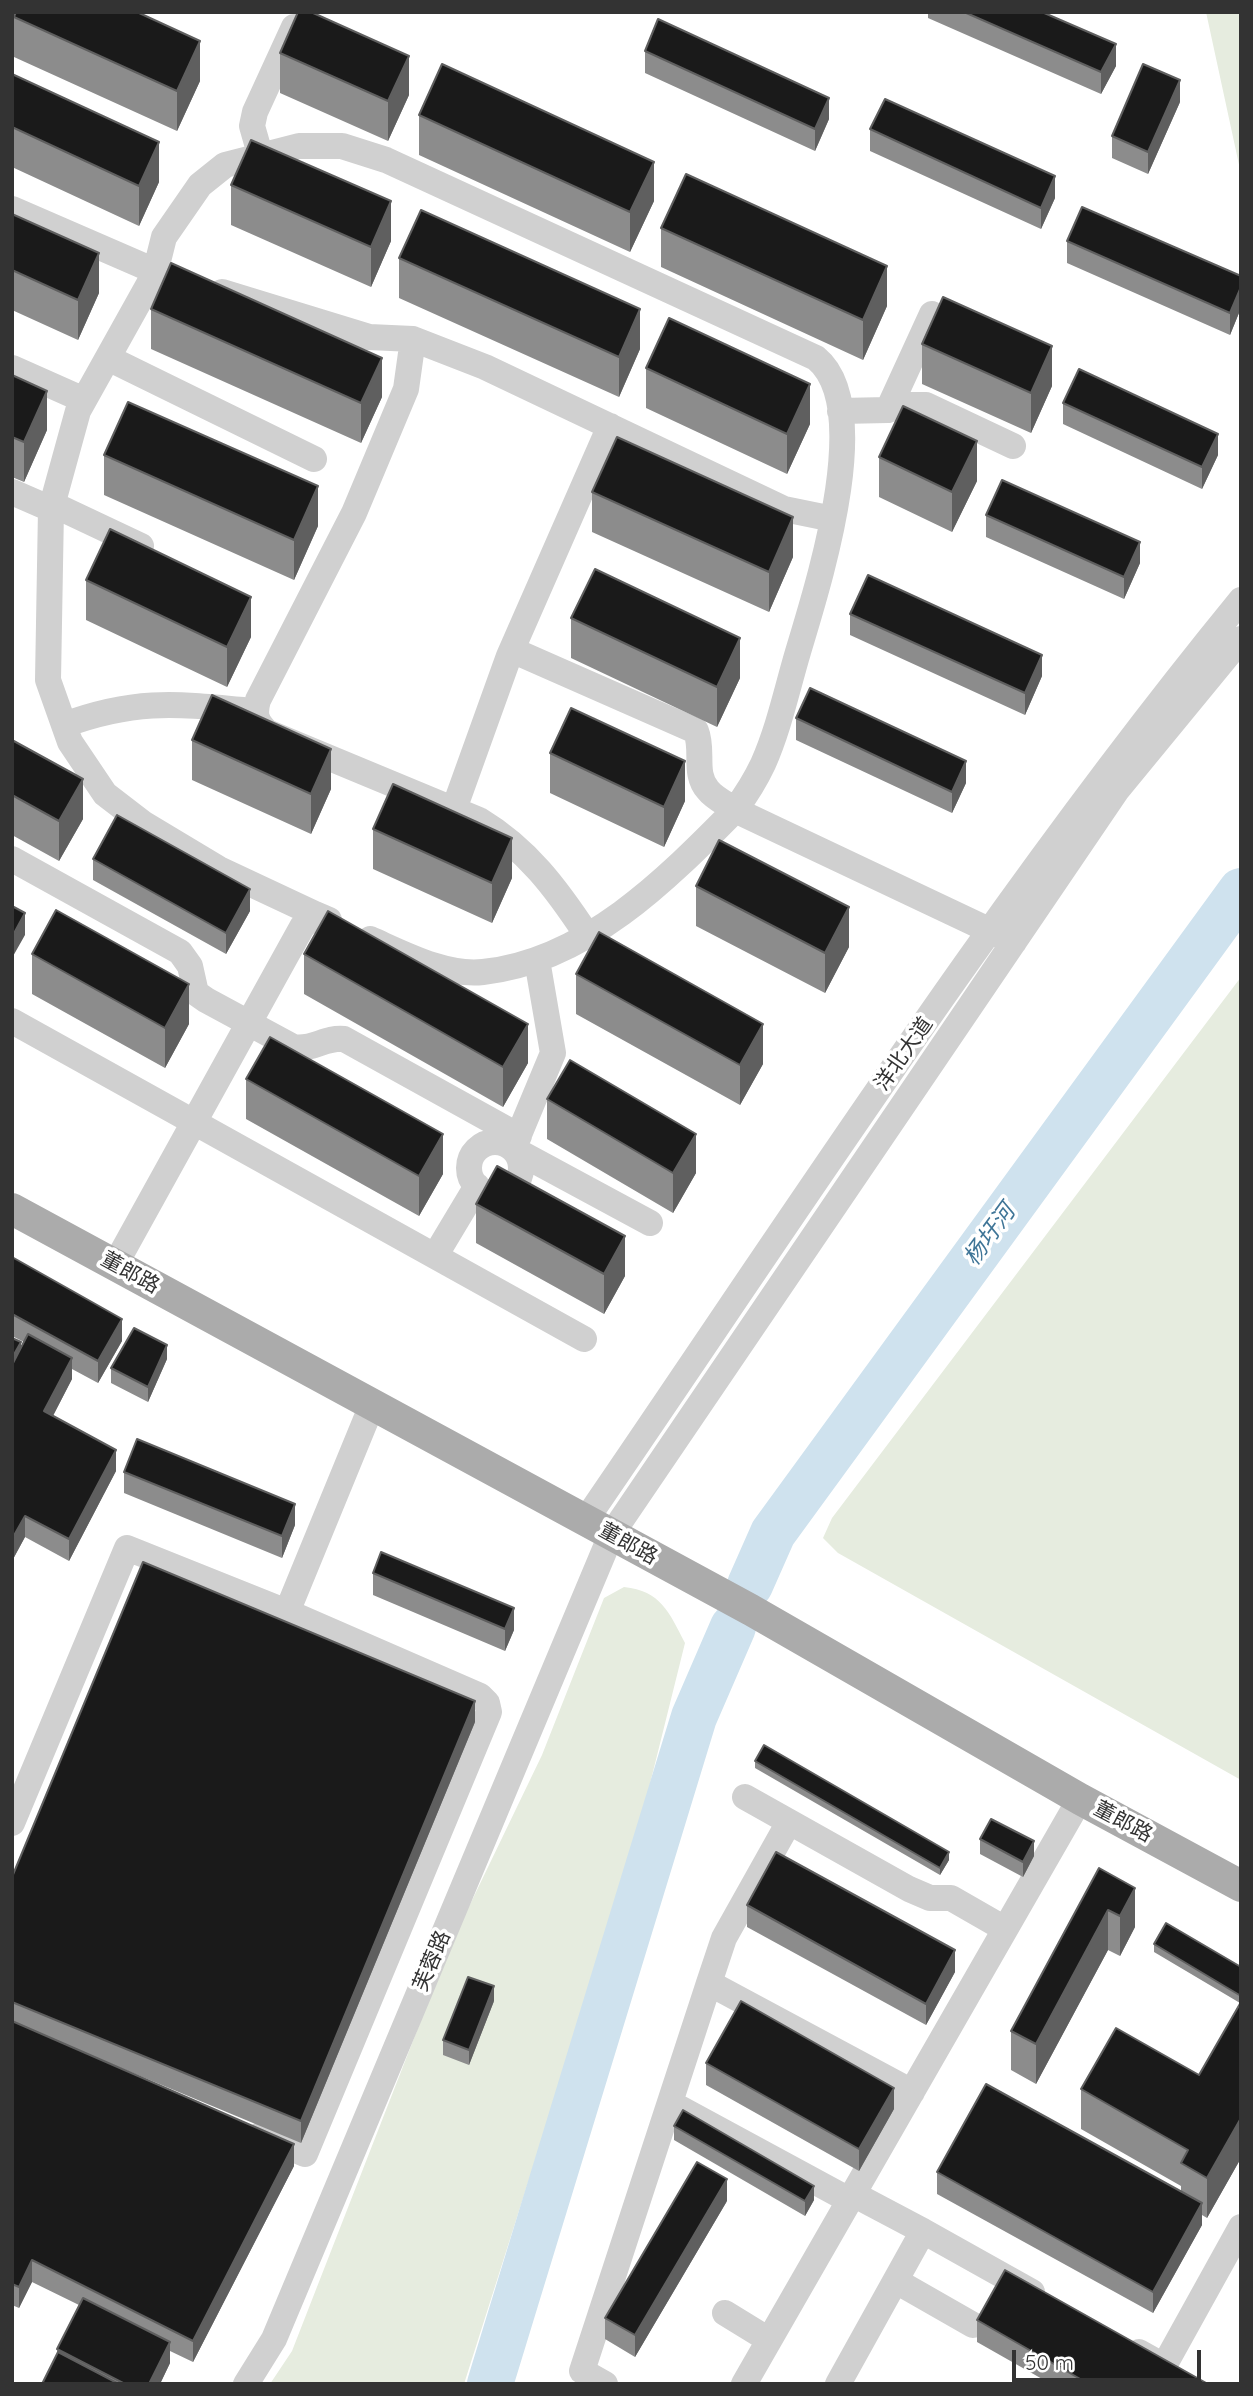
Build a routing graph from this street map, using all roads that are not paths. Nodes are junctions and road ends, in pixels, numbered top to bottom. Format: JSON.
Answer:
{"nodes":[{"id":1,"x":294,"y":27,"type":"edge"},
{"id":2,"x":260,"y":154,"type":"junction"},
{"id":3,"x":12,"y":209,"type":"edge"},
{"id":4,"x":155,"y":273,"type":"junction"},
{"id":5,"x":932,"y":314,"type":"edge"},
{"id":6,"x":413,"y":339,"type":"junction"},
{"id":7,"x":107,"y":358,"type":"junction"},
{"id":8,"x":12,"y":368,"type":"edge"},
{"id":9,"x":84,"y":400,"type":"junction"},
{"id":10,"x":888,"y":410,"type":"junction"},
{"id":11,"x":840,"y":411,"type":"junction"},
{"id":12,"x":610,"y":426,"type":"junction"},
{"id":13,"x":1013,"y":446,"type":"dead end"},
{"id":14,"x":314,"y":459,"type":"dead end"},
{"id":15,"x":12,"y":492,"type":"edge"},
{"id":16,"x":52,"y":507,"type":"junction"},
{"id":17,"x":833,"y":519,"type":"junction"},
{"id":18,"x":162,"y":556,"type":"edge"},
{"id":19,"x":1241,"y":600,"type":"edge"},
{"id":20,"x":1241,"y":639,"type":"edge"},
{"id":21,"x":512,"y":650,"type":"junction"},
{"id":22,"x":255,"y":712,"type":"junction"},
{"id":23,"x":64,"y":724,"type":"junction"},
{"id":24,"x":454,"y":809,"type":"junction"},
{"id":25,"x":736,"y":810,"type":"junction"},
{"id":26,"x":12,"y":859,"type":"edge"},
{"id":27,"x":315,"y":914,"type":"junction"},
{"id":28,"x":990,"y":930,"type":"junction"},
{"id":29,"x":587,"y":935,"type":"junction"},
{"id":30,"x":1014,"y":942,"type":"junction"},
{"id":31,"x":537,"y":960,"type":"junction"},
{"id":32,"x":12,"y":1021,"type":"edge"},
{"id":33,"x":249,"y":1023,"type":"junction"},
{"id":34,"x":194,"y":1122,"type":"junction"},
{"id":35,"x":516,"y":1143,"type":"junction"},
{"id":36,"x":477,"y":1186,"type":"junction"},
{"id":37,"x":12,"y":1209,"type":"edge"},
{"id":38,"x":650,"y":1223,"type":"dead end"},
{"id":39,"x":435,"y":1256,"type":"junction"},
{"id":40,"x":115,"y":1265,"type":"junction"},
{"id":41,"x":584,"y":1339,"type":"dead end"},
{"id":42,"x":372,"y":1405,"type":"junction"},
{"id":43,"x":598,"y":1528,"type":"junction"},
{"id":44,"x":288,"y":1612,"type":"junction"},
{"id":45,"x":745,"y":1797,"type":"dead end"},
{"id":46,"x":1080,"y":1799,"type":"junction"},
{"id":47,"x":789,"y":1822,"type":"junction"},
{"id":48,"x":12,"y":1823,"type":"edge"},
{"id":49,"x":1241,"y":1886,"type":"edge"},
{"id":50,"x":1005,"y":1929,"type":"junction"},
{"id":51,"x":709,"y":1983,"type":"junction"},
{"id":52,"x":912,"y":2092,"type":"junction"},
{"id":53,"x":670,"y":2103,"type":"junction"},
{"id":54,"x":242,"y":2127,"type":"edge"},
{"id":55,"x":851,"y":2197,"type":"junction"},
{"id":56,"x":1241,"y":2227,"type":"edge"},
{"id":57,"x":923,"y":2231,"type":"junction"},
{"id":58,"x":895,"y":2281,"type":"junction"},
{"id":59,"x":1056,"y":2305,"type":"edge"},
{"id":60,"x":725,"y":2313,"type":"dead end"},
{"id":61,"x":973,"y":2325,"type":"dead end"},
{"id":62,"x":1116,"y":2339,"type":"edge"},
{"id":63,"x":769,"y":2340,"type":"junction"},
{"id":64,"x":246,"y":2384,"type":"edge"},
{"id":65,"x":605,"y":2384,"type":"edge"},
{"id":66,"x":744,"y":2384,"type":"edge"},
{"id":67,"x":838,"y":2384,"type":"edge"}],
"edges":[{"from":1,"to":2,"type":"street"},
{"from":2,"to":4,"type":"street"},
{"from":2,"to":11,"type":"street"},
{"from":3,"to":4,"type":"street"},
{"from":4,"to":6,"type":"street"},
{"from":4,"to":7,"type":"street"},
{"from":5,"to":10,"type":"street"},
{"from":6,"to":12,"type":"street"},
{"from":6,"to":22,"type":"street"},
{"from":7,"to":9,"type":"street"},
{"from":7,"to":14,"type":"street"},
{"from":8,"to":9,"type":"street"},
{"from":9,"to":16,"type":"street"},
{"from":10,"to":11,"type":"street"},
{"from":10,"to":13,"type":"street"},
{"from":11,"to":17,"type":"street"},
{"from":12,"to":17,"type":"street"},
{"from":12,"to":21,"type":"street"},
{"from":15,"to":16,"type":"street"},
{"from":16,"to":18,"type":"street"},
{"from":16,"to":23,"type":"street"},
{"from":17,"to":25,"type":"street"},
{"from":19,"to":28,"type":"street","name":"洋北大道"},
{"from":20,"to":30,"type":"street","name":"洋北大道"},
{"from":21,"to":24,"type":"street"},
{"from":21,"to":25,"type":"street"},
{"from":22,"to":23,"type":"street"},
{"from":22,"to":24,"type":"street"},
{"from":23,"to":27,"type":"street"},
{"from":24,"to":29,"type":"street"},
{"from":25,"to":28,"type":"street"},
{"from":25,"to":29,"type":"street"},
{"from":26,"to":33,"type":"street"},
{"from":27,"to":31,"type":"street"},
{"from":27,"to":33,"type":"street"},
{"from":28,"to":30,"type":"street"},
{"from":28,"to":43,"type":"street","name":"洋北大道"},
{"from":29,"to":31,"type":"street"},
{"from":30,"to":43,"type":"street","name":"洋北大道"},
{"from":31,"to":35,"type":"street"},
{"from":32,"to":34,"type":"street"},
{"from":33,"to":34,"type":"street"},
{"from":33,"to":35,"type":"street"},
{"from":34,"to":39,"type":"street"},
{"from":34,"to":40,"type":"street"},
{"from":35,"to":36,"type":"street"},
{"from":35,"to":36,"type":"street"},
{"from":35,"to":38,"type":"street"},
{"from":36,"to":39,"type":"street"},
{"from":37,"to":40,"type":"main road","name":"董郎路"},
{"from":39,"to":41,"type":"street"},
{"from":40,"to":42,"type":"main road","name":"董郎路"},
{"from":42,"to":43,"type":"main road","name":"董郎路"},
{"from":42,"to":44,"type":"street"},
{"from":43,"to":46,"type":"main road","name":"董郎路"},
{"from":43,"to":64,"type":"street","name":"芙蓉路"},
{"from":44,"to":48,"type":"street"},
{"from":44,"to":54,"type":"street"},
{"from":45,"to":47,"type":"street"},
{"from":46,"to":49,"type":"main road","name":"董郎路"},
{"from":46,"to":50,"type":"street"},
{"from":47,"to":50,"type":"street"},
{"from":47,"to":51,"type":"street"},
{"from":50,"to":52,"type":"street"},
{"from":51,"to":52,"type":"street"},
{"from":51,"to":53,"type":"street"},
{"from":52,"to":55,"type":"street"},
{"from":53,"to":55,"type":"street"},
{"from":53,"to":65,"type":"street"},
{"from":55,"to":57,"type":"street"},
{"from":55,"to":63,"type":"street"},
{"from":56,"to":62,"type":"street"},
{"from":57,"to":58,"type":"street"},
{"from":57,"to":59,"type":"street"},
{"from":58,"to":61,"type":"street"},
{"from":58,"to":67,"type":"street"},
{"from":60,"to":63,"type":"street"},
{"from":63,"to":66,"type":"street"}]}
